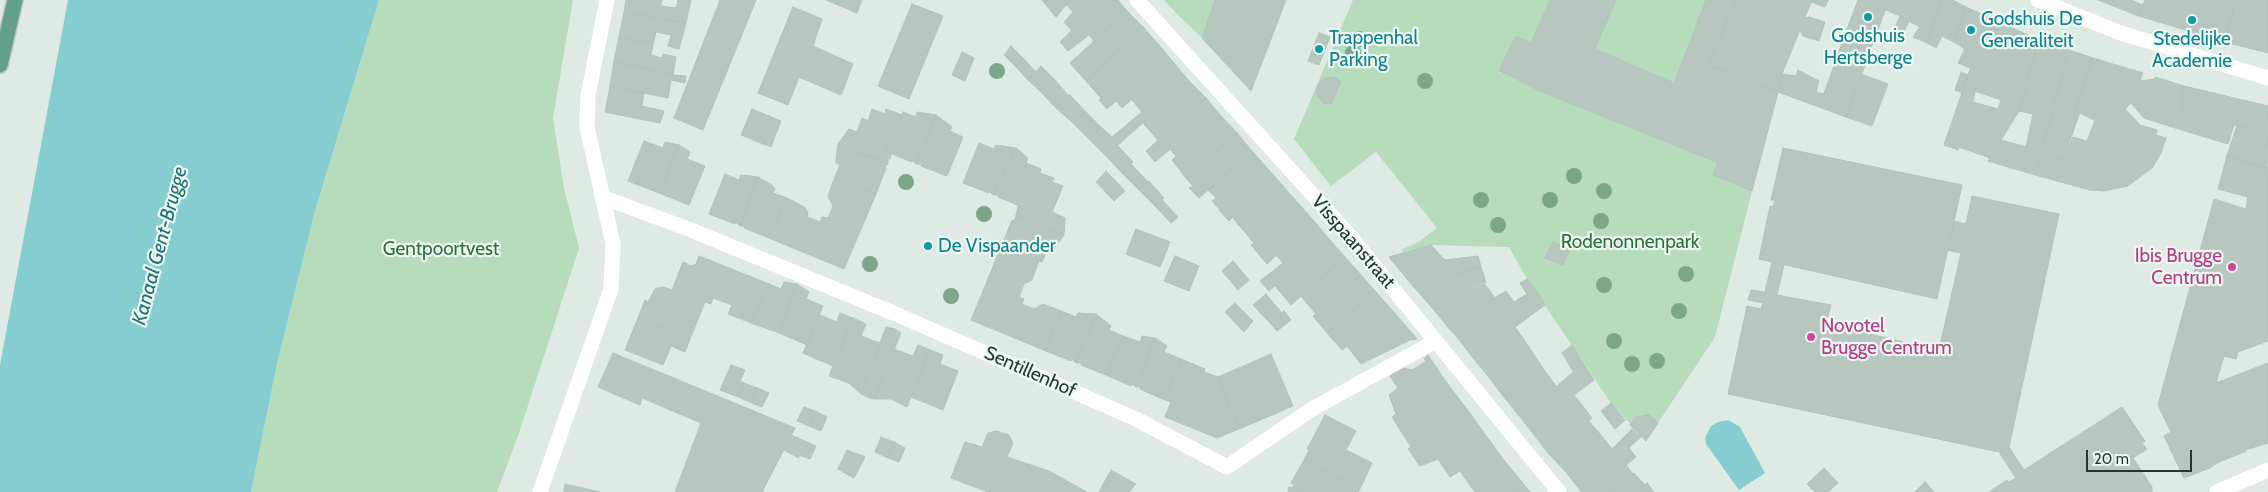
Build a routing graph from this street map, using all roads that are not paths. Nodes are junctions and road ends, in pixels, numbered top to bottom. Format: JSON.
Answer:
{"nodes":[{"id":1,"x":15,"y":0,"type":"edge"},
{"id":2,"x":607,"y":0,"type":"edge"},
{"id":3,"x":1137,"y":0,"type":"edge"},
{"id":4,"x":2038,"y":0,"type":"edge"},
{"id":5,"x":0,"y":65,"type":"edge"},
{"id":6,"x":2268,"y":78,"type":"edge"},
{"id":7,"x":602,"y":197,"type":"junction"},
{"id":8,"x":1436,"y":340,"type":"junction"},
{"id":9,"x":2268,"y":470,"type":"edge"},
{"id":10,"x":540,"y":492,"type":"edge"},
{"id":11,"x":1559,"y":492,"type":"edge"},
{"id":12,"x":2217,"y":492,"type":"edge"}],
"edges":[{"from":1,"to":5,"type":"main road"},
{"from":2,"to":7,"type":"street"},
{"from":3,"to":8,"type":"street","name":"Visspaanstraat"},
{"from":4,"to":6,"type":"street"},
{"from":7,"to":8,"type":"street","name":"Sentillenhof"},
{"from":7,"to":10,"type":"street"},
{"from":8,"to":11,"type":"street","name":"Visspaanstraat"},
{"from":9,"to":12,"type":"street"}]}
